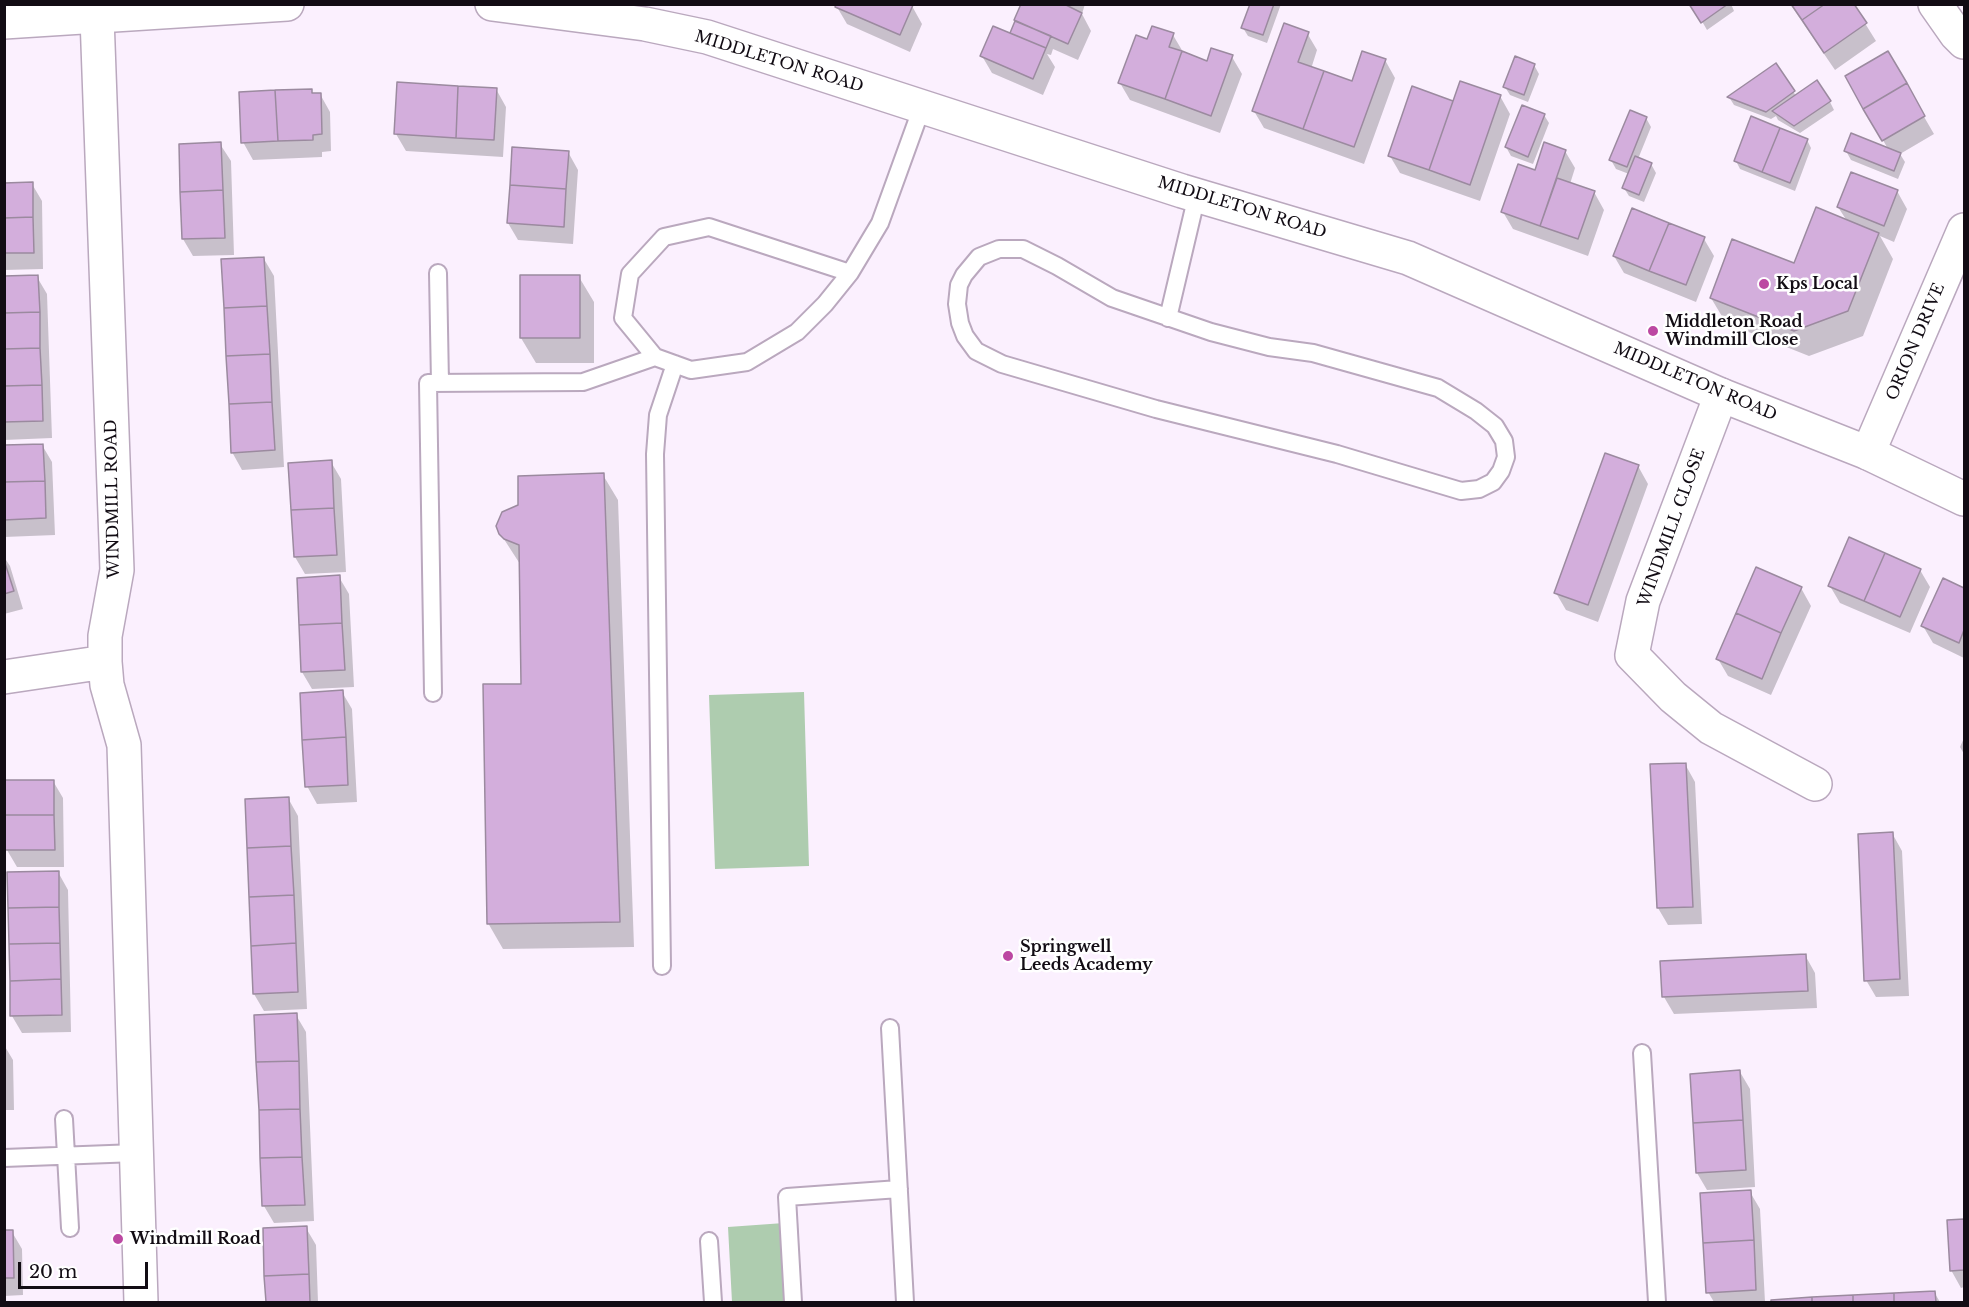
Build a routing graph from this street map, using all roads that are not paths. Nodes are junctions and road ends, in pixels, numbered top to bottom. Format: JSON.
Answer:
{"nodes":[{"id":1,"x":286,"y":4,"type":"edge"},
{"id":2,"x":492,"y":4,"type":"edge"},
{"id":3,"x":1935,"y":4,"type":"edge"},
{"id":4,"x":97,"y":17,"type":"junction"},
{"id":5,"x":4,"y":22,"type":"edge"},
{"id":6,"x":1965,"y":42,"type":"edge"},
{"id":7,"x":922,"y":107,"type":"junction"},
{"id":8,"x":1197,"y":195,"type":"junction"},
{"id":9,"x":1965,"y":230,"type":"edge"},
{"id":10,"x":438,"y":273,"type":"dead end"},
{"id":11,"x":850,"y":273,"type":"junction"},
{"id":12,"x":1168,"y":318,"type":"junction"},
{"id":13,"x":655,"y":357,"type":"junction"},
{"id":14,"x":675,"y":364,"type":"junction"},
{"id":15,"x":440,"y":383,"type":"junction"},
{"id":16,"x":1721,"y":395,"type":"junction"},
{"id":17,"x":1868,"y":453,"type":"junction"},
{"id":18,"x":1965,"y":499,"type":"edge"},
{"id":19,"x":105,"y":662,"type":"junction"},
{"id":20,"x":4,"y":677,"type":"edge"},
{"id":21,"x":433,"y":693,"type":"dead end"},
{"id":22,"x":1815,"y":784,"type":"dead end"},
{"id":23,"x":662,"y":966,"type":"dead end"},
{"id":24,"x":890,"y":1028,"type":"dead end"},
{"id":25,"x":1642,"y":1053,"type":"dead end"},
{"id":26,"x":64,"y":1119,"type":"dead end"},
{"id":27,"x":136,"y":1153,"type":"junction"},
{"id":28,"x":66,"y":1156,"type":"junction"},
{"id":29,"x":4,"y":1158,"type":"edge"},
{"id":30,"x":899,"y":1188,"type":"junction"},
{"id":31,"x":70,"y":1228,"type":"dead end"},
{"id":32,"x":709,"y":1241,"type":"dead end"},
{"id":33,"x":141,"y":1302,"type":"edge"},
{"id":34,"x":713,"y":1302,"type":"edge"},
{"id":35,"x":793,"y":1302,"type":"edge"},
{"id":36,"x":905,"y":1302,"type":"edge"},
{"id":37,"x":1657,"y":1302,"type":"edge"}],
"edges":[{"from":1,"to":4,"type":"street"},
{"from":2,"to":7,"type":"street","name":"MIDDLETON ROAD"},
{"from":3,"to":6,"type":"street"},
{"from":4,"to":5,"type":"street"},
{"from":4,"to":19,"type":"street","name":"WINDMILL ROAD"},
{"from":7,"to":8,"type":"street","name":"MIDDLETON ROAD"},
{"from":7,"to":11,"type":"lane"},
{"from":8,"to":12,"type":"lane"},
{"from":8,"to":16,"type":"street","name":"MIDDLETON ROAD"},
{"from":9,"to":17,"type":"street","name":"ORION DRIVE"},
{"from":10,"to":15,"type":"lane"},
{"from":11,"to":13,"type":"lane"},
{"from":11,"to":14,"type":"lane"},
{"from":12,"to":12,"type":"lane"},
{"from":13,"to":14,"type":"lane"},
{"from":13,"to":15,"type":"lane"},
{"from":14,"to":23,"type":"lane"},
{"from":15,"to":21,"type":"lane"},
{"from":16,"to":17,"type":"street","name":"MIDDLETON ROAD"},
{"from":16,"to":22,"type":"street","name":"WINDMILL CLOSE"},
{"from":17,"to":18,"type":"street","name":"MIDDLETON ROAD"},
{"from":19,"to":20,"type":"street"},
{"from":19,"to":27,"type":"street","name":"WINDMILL ROAD"},
{"from":24,"to":30,"type":"lane"},
{"from":25,"to":37,"type":"lane"},
{"from":26,"to":28,"type":"lane"},
{"from":27,"to":28,"type":"lane"},
{"from":27,"to":33,"type":"street","name":"WINDMILL ROAD"},
{"from":28,"to":29,"type":"lane"},
{"from":28,"to":31,"type":"lane"},
{"from":30,"to":35,"type":"lane"},
{"from":30,"to":36,"type":"lane"},
{"from":32,"to":34,"type":"lane"}]}
